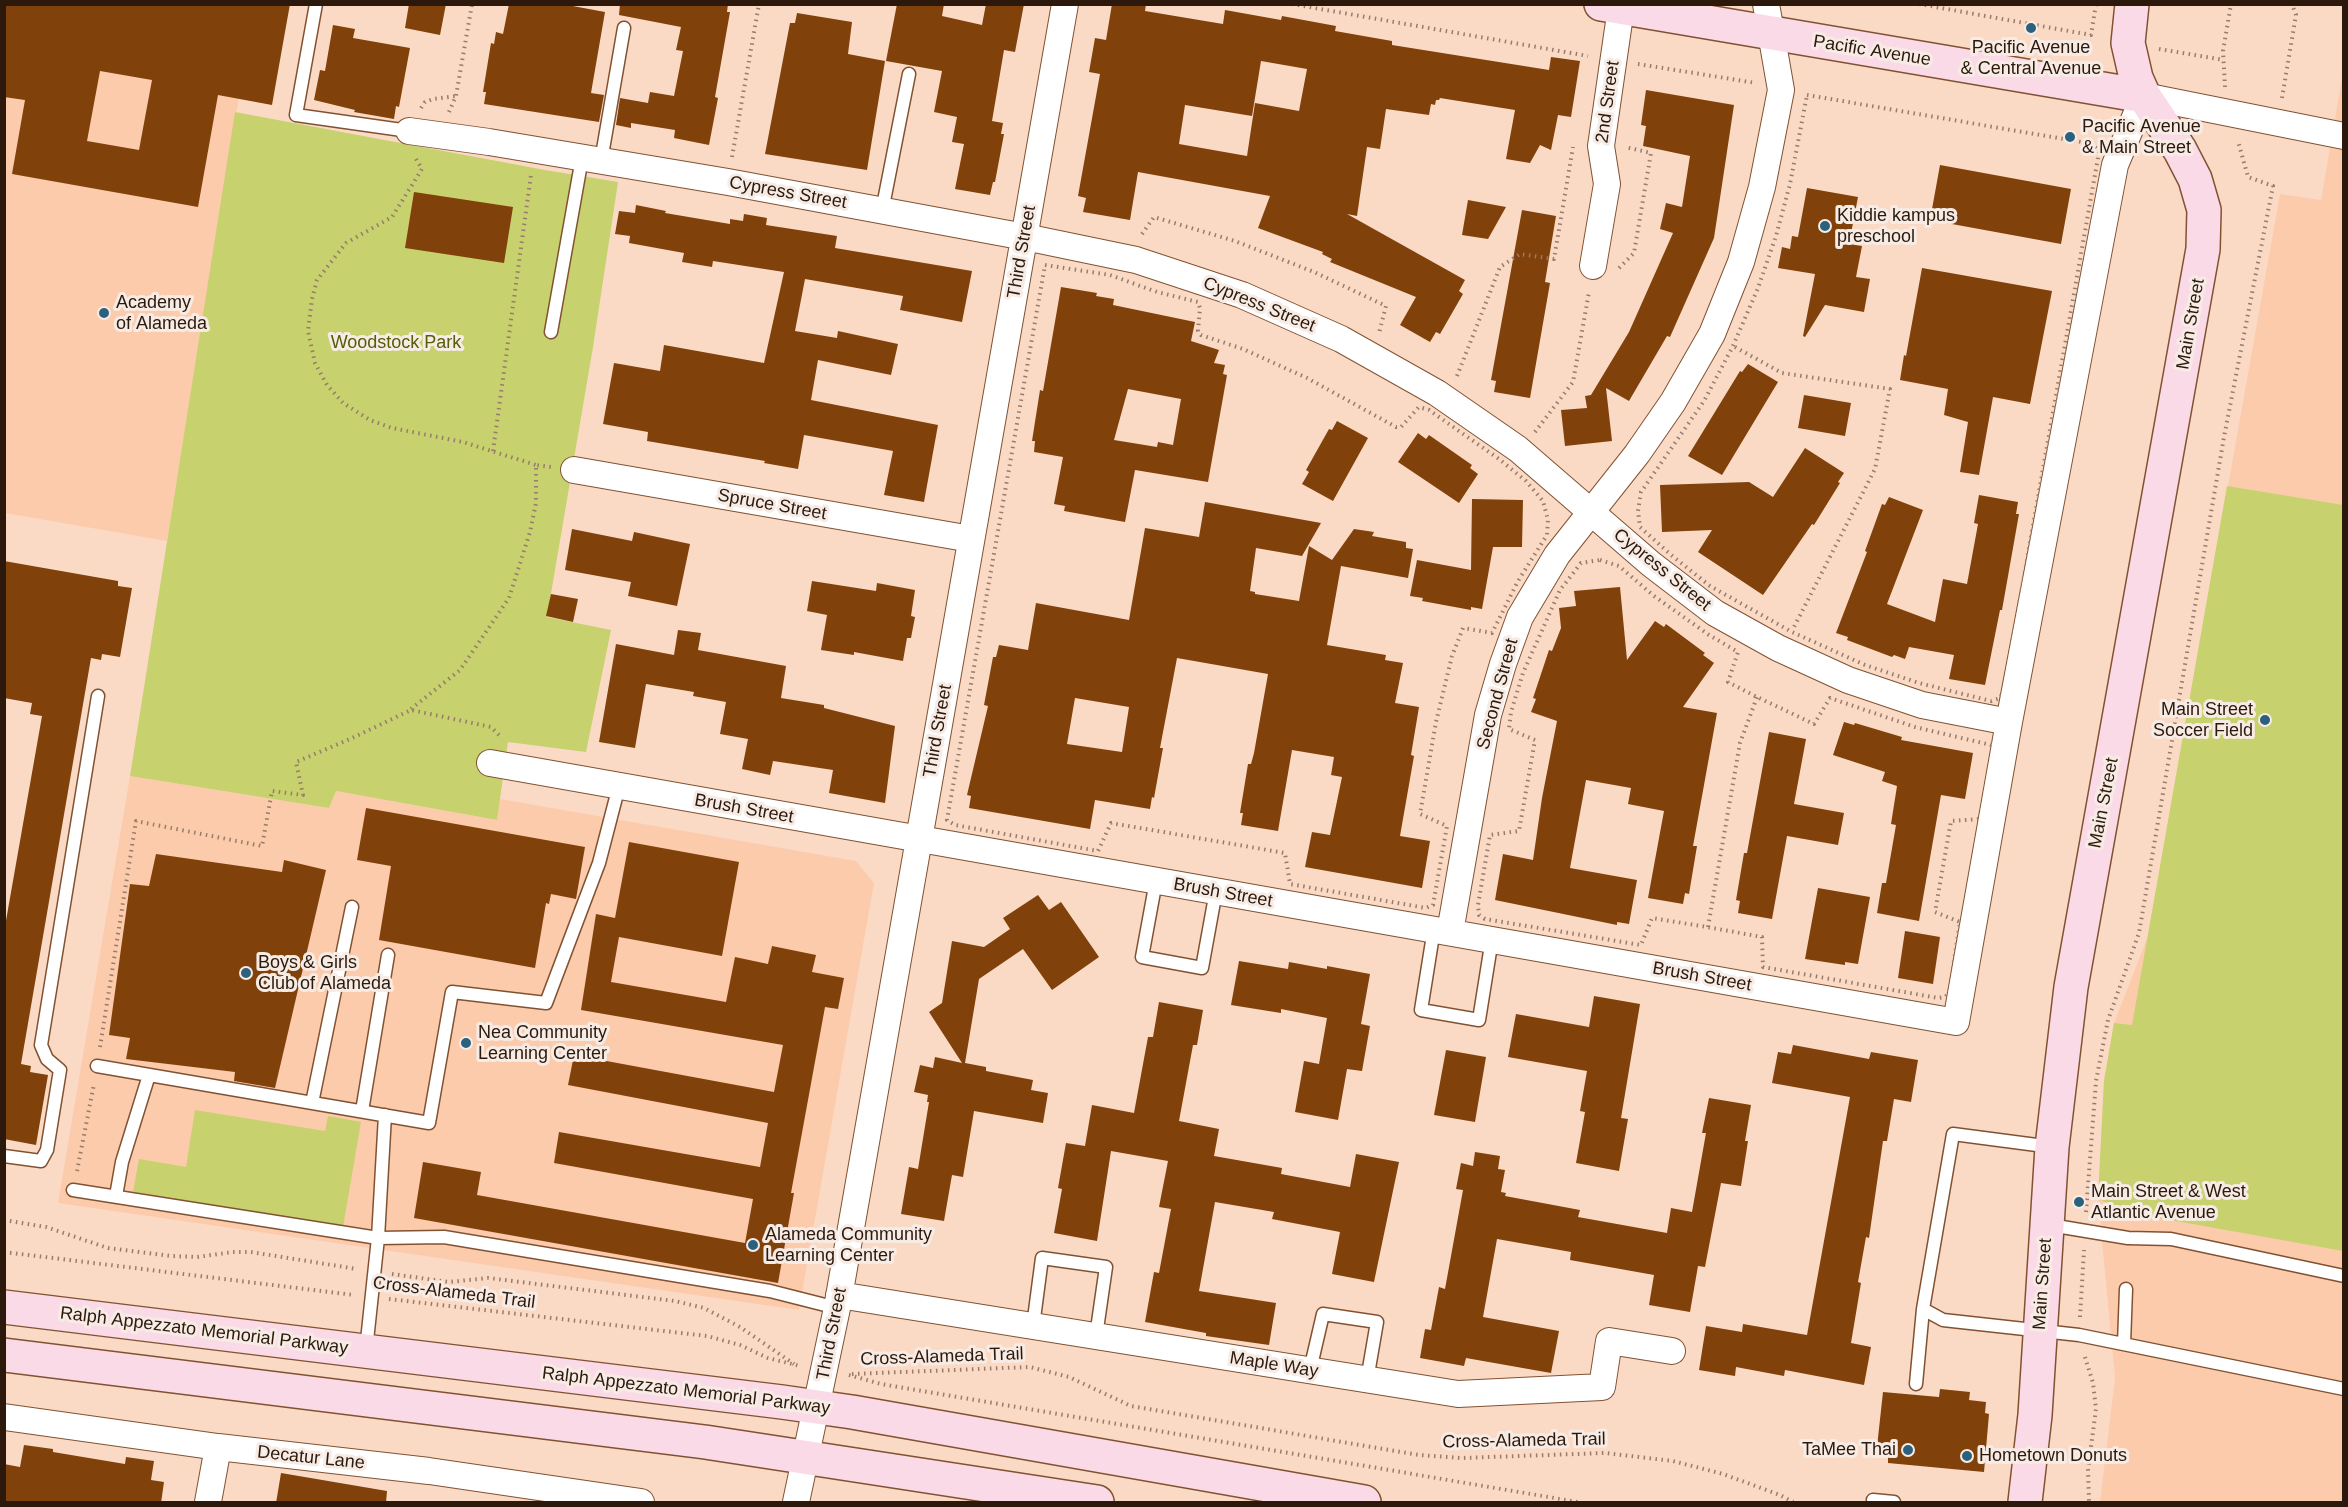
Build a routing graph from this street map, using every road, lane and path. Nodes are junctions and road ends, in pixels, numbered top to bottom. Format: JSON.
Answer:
{"nodes":[{"id":1,"x":316,"y":4,"type":"edge"},
{"id":2,"x":472,"y":4,"type":"edge"},
{"id":3,"x":759,"y":4,"type":"edge"},
{"id":4,"x":1065,"y":4,"type":"edge"},
{"id":5,"x":1292,"y":4,"type":"edge"},
{"id":6,"x":1919,"y":4,"type":"edge"},
{"id":7,"x":2096,"y":4,"type":"edge"},
{"id":8,"x":2132,"y":4,"type":"edge"},
{"id":9,"x":2231,"y":4,"type":"edge"},
{"id":10,"x":2292,"y":4,"type":"edge"},
{"id":11,"x":1611,"y":6,"type":"edge"},
{"id":12,"x":1769,"y":19,"type":"edge"},
{"id":13,"x":624,"y":28,"type":"dead end"},
{"id":14,"x":2159,"y":49,"type":"dead end"},
{"id":15,"x":2223,"y":60,"type":"junction"},
{"id":16,"x":1634,"y":63,"type":"dead end"},
{"id":17,"x":1586,"y":67,"type":"dead end"},
{"id":18,"x":909,"y":74,"type":"dead end"},
{"id":19,"x":1761,"y":84,"type":"dead end"},
{"id":20,"x":2227,"y":94,"type":"dead end"},
{"id":21,"x":456,"y":96,"type":"junction"},
{"id":22,"x":2144,"y":96,"type":"junction"},
{"id":23,"x":2281,"y":104,"type":"dead end"},
{"id":24,"x":409,"y":131,"type":"junction"},
{"id":25,"x":439,"y":135,"type":"junction"},
{"id":26,"x":2343,"y":136,"type":"edge"},
{"id":27,"x":1574,"y":141,"type":"dead end"},
{"id":28,"x":1619,"y":146,"type":"dead end"},
{"id":29,"x":534,"y":150,"type":"junction"},
{"id":30,"x":591,"y":159,"type":"junction"},
{"id":31,"x":2248,"y":177,"type":"dead end"},
{"id":32,"x":728,"y":182,"type":"junction"},
{"id":33,"x":882,"y":210,"type":"junction"},
{"id":34,"x":1025,"y":237,"type":"junction"},
{"id":35,"x":1138,"y":242,"type":"dead end"},
{"id":36,"x":1592,"y":271,"type":"junction"},
{"id":37,"x":551,"y":332,"type":"dead end"},
{"id":38,"x":1378,"y":335,"type":"dead end"},
{"id":39,"x":1723,"y":340,"type":"junction"},
{"id":40,"x":1456,"y":380,"type":"dead end"},
{"id":41,"x":1542,"y":441,"type":"dead end"},
{"id":42,"x":493,"y":451,"type":"junction"},
{"id":43,"x":536,"y":465,"type":"junction"},
{"id":44,"x":574,"y":470,"type":"joint"},
{"id":45,"x":1591,"y":512,"type":"junction"},
{"id":46,"x":970,"y":539,"type":"junction"},
{"id":47,"x":1792,"y":632,"type":"junction"},
{"id":48,"x":98,"y":696,"type":"dead end"},
{"id":49,"x":1757,"y":697,"type":"junction"},
{"id":50,"x":411,"y":710,"type":"junction"},
{"id":51,"x":2009,"y":722,"type":"junction"},
{"id":52,"x":490,"y":763,"type":"dead end"},
{"id":53,"x":534,"y":771,"type":"junction"},
{"id":54,"x":619,"y":786,"type":"junction"},
{"id":55,"x":920,"y":840,"type":"junction"},
{"id":56,"x":1285,"y":853,"type":"joint"},
{"id":57,"x":1156,"y":881,"type":"junction"},
{"id":58,"x":1216,"y":891,"type":"junction"},
{"id":59,"x":352,"y":907,"type":"dead end"},
{"id":60,"x":1707,"y":927,"type":"junction"},
{"id":61,"x":1442,"y":931,"type":"junction"},
{"id":62,"x":1492,"y":939,"type":"junction"},
{"id":63,"x":388,"y":955,"type":"dead end"},
{"id":64,"x":97,"y":1066,"type":"junction"},
{"id":65,"x":149,"y":1075,"type":"junction"},
{"id":66,"x":312,"y":1103,"type":"junction"},
{"id":67,"x":362,"y":1112,"type":"junction"},
{"id":68,"x":385,"y":1115,"type":"junction"},
{"id":69,"x":2052,"y":1147,"type":"junction"},
{"id":70,"x":4,"y":1156,"type":"edge"},
{"id":71,"x":73,"y":1190,"type":"joint"},
{"id":72,"x":116,"y":1196,"type":"junction"},
{"id":73,"x":4,"y":1220,"type":"edge"},
{"id":74,"x":2048,"y":1224,"type":"junction"},
{"id":75,"x":2085,"y":1231,"type":"junction"},
{"id":76,"x":378,"y":1238,"type":"junction"},
{"id":77,"x":4,"y":1252,"type":"edge"},
{"id":78,"x":374,"y":1272,"type":"junction"},
{"id":79,"x":2343,"y":1276,"type":"edge"},
{"id":80,"x":2126,"y":1289,"type":"dead end"},
{"id":81,"x":371,"y":1297,"type":"junction"},
{"id":82,"x":838,"y":1302,"type":"junction"},
{"id":83,"x":4,"y":1307,"type":"edge"},
{"id":84,"x":1923,"y":1309,"type":"junction"},
{"id":85,"x":1033,"y":1326,"type":"junction"},
{"id":86,"x":2040,"y":1329,"type":"junction"},
{"id":87,"x":2079,"y":1335,"type":"junction"},
{"id":88,"x":1096,"y":1336,"type":"junction"},
{"id":89,"x":2124,"y":1344,"type":"junction"},
{"id":90,"x":366,"y":1351,"type":"junction"},
{"id":91,"x":1672,"y":1351,"type":"dead end"},
{"id":92,"x":4,"y":1355,"type":"edge"},
{"id":93,"x":1310,"y":1370,"type":"junction"},
{"id":94,"x":1367,"y":1380,"type":"junction"},
{"id":95,"x":1916,"y":1384,"type":"dead end"},
{"id":96,"x":2343,"y":1389,"type":"edge"},
{"id":97,"x":817,"y":1407,"type":"junction"},
{"id":98,"x":4,"y":1417,"type":"edge"},
{"id":99,"x":218,"y":1447,"type":"junction"},
{"id":100,"x":807,"y":1457,"type":"junction"},
{"id":101,"x":1873,"y":1500,"type":"dead end"},
{"id":102,"x":625,"y":1501,"type":"edge"},
{"id":103,"x":208,"y":1503,"type":"edge"},
{"id":104,"x":796,"y":1503,"type":"edge"},
{"id":105,"x":1096,"y":1503,"type":"edge"},
{"id":106,"x":1364,"y":1503,"type":"edge"},
{"id":107,"x":1578,"y":1503,"type":"edge"},
{"id":108,"x":1793,"y":1503,"type":"edge"},
{"id":109,"x":1894,"y":1503,"type":"edge"},
{"id":110,"x":2025,"y":1503,"type":"edge"},
{"id":111,"x":2089,"y":1503,"type":"edge"}],
"edges":[{"from":1,"to":24,"type":"lane"},
{"from":2,"to":21,"type":"path"},
{"from":3,"to":32,"type":"path"},
{"from":4,"to":34,"type":"street","name":"Third Street"},
{"from":5,"to":17,"type":"path"},
{"from":6,"to":7,"type":"path"},
{"from":8,"to":22,"type":"street","name":"Main Street"},
{"from":9,"to":15,"type":"path"},
{"from":10,"to":23,"type":"path"},
{"from":11,"to":12,"type":"street","name":"Pacific Avenue"},
{"from":11,"to":36,"type":"street","name":"2nd Street"},
{"from":12,"to":22,"type":"street","name":"Pacific Avenue"},
{"from":12,"to":39,"type":"street","name":"Second Street"},
{"from":13,"to":30,"type":"lane"},
{"from":14,"to":15,"type":"path"},
{"from":15,"to":20,"type":"path"},
{"from":16,"to":19,"type":"path"},
{"from":18,"to":33,"type":"lane"},
{"from":21,"to":24,"type":"path"},
{"from":21,"to":25,"type":"path"},
{"from":22,"to":26,"type":"street"},
{"from":22,"to":51,"type":"street"},
{"from":22,"to":69,"type":"street","name":"Main Street"},
{"from":24,"to":25,"type":"street","name":"Cypress Street"},
{"from":24,"to":42,"type":"path"},
{"from":25,"to":29,"type":"street","name":"Cypress Street"},
{"from":27,"to":40,"type":"path"},
{"from":28,"to":36,"type":"path"},
{"from":29,"to":30,"type":"street","name":"Cypress Street"},
{"from":29,"to":42,"type":"path"},
{"from":30,"to":32,"type":"street","name":"Cypress Street"},
{"from":30,"to":37,"type":"lane"},
{"from":31,"to":75,"type":"path"},
{"from":32,"to":33,"type":"street","name":"Cypress Street"},
{"from":33,"to":34,"type":"street","name":"Cypress Street"},
{"from":34,"to":45,"type":"street","name":"Cypress Street"},
{"from":34,"to":46,"type":"street","name":"Third Street"},
{"from":35,"to":38,"type":"path"},
{"from":36,"to":41,"type":"path"},
{"from":39,"to":45,"type":"street","name":"Second Street"},
{"from":39,"to":47,"type":"path"},
{"from":39,"to":47,"type":"path"},
{"from":39,"to":47,"type":"path"},
{"from":42,"to":43,"type":"path"},
{"from":43,"to":44,"type":"path"},
{"from":43,"to":50,"type":"path"},
{"from":44,"to":46,"type":"street","name":"Spruce Street"},
{"from":45,"to":51,"type":"street","name":"Cypress Street"},
{"from":45,"to":61,"type":"street","name":"Second Street"},
{"from":46,"to":55,"type":"street","name":"Third Street"},
{"from":48,"to":70,"type":"lane"},
{"from":49,"to":60,"type":"path"},
{"from":49,"to":60,"type":"path"},
{"from":49,"to":60,"type":"path"},
{"from":50,"to":53,"type":"path"},
{"from":50,"to":64,"type":"path"},
{"from":51,"to":62,"type":"street","name":"Brush Street"},
{"from":52,"to":53,"type":"street","name":"Brush Street"},
{"from":53,"to":54,"type":"street","name":"Brush Street"},
{"from":54,"to":55,"type":"street","name":"Brush Street"},
{"from":54,"to":68,"type":"lane"},
{"from":55,"to":57,"type":"street","name":"Brush Street"},
{"from":55,"to":82,"type":"street","name":"Third Street"},
{"from":56,"to":56,"type":"path"},
{"from":57,"to":58,"type":"street","name":"Brush Street"},
{"from":57,"to":58,"type":"lane"},
{"from":58,"to":61,"type":"street","name":"Brush Street"},
{"from":59,"to":66,"type":"lane"},
{"from":61,"to":62,"type":"street","name":"Brush Street"},
{"from":61,"to":62,"type":"lane"},
{"from":63,"to":67,"type":"lane"},
{"from":64,"to":65,"type":"lane"},
{"from":64,"to":71,"type":"path"},
{"from":65,"to":66,"type":"lane"},
{"from":65,"to":72,"type":"lane"},
{"from":66,"to":67,"type":"lane"},
{"from":67,"to":68,"type":"lane"},
{"from":68,"to":76,"type":"lane"},
{"from":69,"to":74,"type":"street","name":"Main Street"},
{"from":69,"to":84,"type":"lane"},
{"from":71,"to":72,"type":"lane"},
{"from":72,"to":76,"type":"lane"},
{"from":73,"to":78,"type":"path","name":"Cross-Alameda Trail"},
{"from":74,"to":75,"type":"lane"},
{"from":74,"to":86,"type":"street","name":"Main Street"},
{"from":75,"to":79,"type":"lane"},
{"from":75,"to":87,"type":"path"},
{"from":76,"to":78,"type":"lane"},
{"from":76,"to":82,"type":"lane"},
{"from":77,"to":81,"type":"path","name":"Cross-Alameda Trail"},
{"from":78,"to":81,"type":"lane"},
{"from":78,"to":81,"type":"path","name":"Cross-Alameda Trail"},
{"from":80,"to":89,"type":"lane"},
{"from":81,"to":90,"type":"lane"},
{"from":82,"to":85,"type":"street","name":"Maple Way"},
{"from":82,"to":97,"type":"street","name":"Third Street"},
{"from":83,"to":90,"type":"street","name":"Ralph Appezzato Memorial Parkway"},
{"from":84,"to":86,"type":"lane"},
{"from":84,"to":95,"type":"lane"},
{"from":85,"to":88,"type":"street","name":"Maple Way"},
{"from":85,"to":88,"type":"lane"},
{"from":86,"to":87,"type":"lane"},
{"from":86,"to":110,"type":"street","name":"Main Street"},
{"from":87,"to":89,"type":"lane"},
{"from":87,"to":111,"type":"path"},
{"from":88,"to":93,"type":"street","name":"Maple Way"},
{"from":89,"to":96,"type":"lane"},
{"from":90,"to":97,"type":"street","name":"Ralph Appezzato Memorial Parkway"},
{"from":91,"to":94,"type":"street","name":"Maple Way"},
{"from":92,"to":100,"type":"street"},
{"from":93,"to":94,"type":"street","name":"Maple Way"},
{"from":93,"to":94,"type":"lane"},
{"from":97,"to":100,"type":"street","name":"Third Street"},
{"from":97,"to":106,"type":"street","name":"Ralph Appezzato Memorial Parkway"},
{"from":98,"to":99,"type":"street","name":"Decatur Lane"},
{"from":99,"to":102,"type":"street","name":"Decatur Lane"},
{"from":99,"to":103,"type":"street"},
{"from":100,"to":104,"type":"street","name":"Third Street"},
{"from":100,"to":105,"type":"street"},
{"from":101,"to":109,"type":"lane"},
{"from":107,"to":108,"type":"path","name":"Cross-Alameda Trail"}]}
